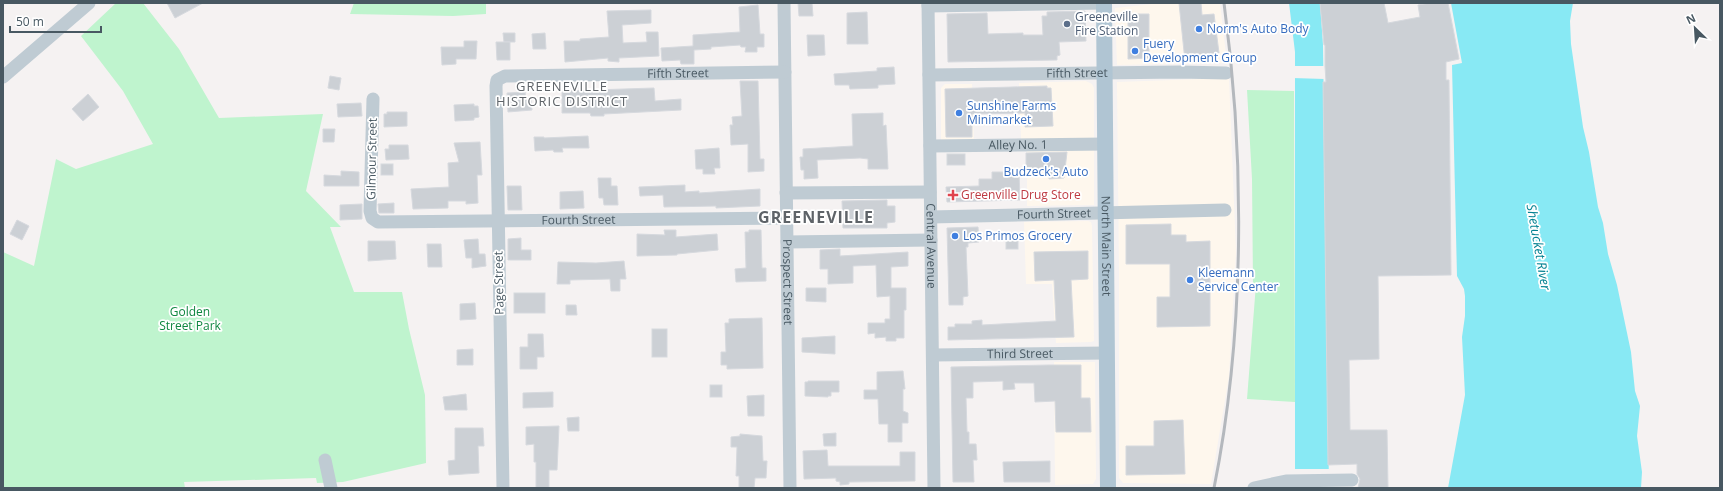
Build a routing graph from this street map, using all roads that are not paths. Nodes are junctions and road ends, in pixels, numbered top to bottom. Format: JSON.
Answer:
{"nodes":[{"id":1,"x":89,"y":3,"type":"edge"},
{"id":2,"x":784,"y":3,"type":"edge"},
{"id":3,"x":1104,"y":3,"type":"edge"},
{"id":4,"x":928,"y":4,"type":"edge"},
{"id":5,"x":785,"y":72,"type":"junction"},
{"id":6,"x":1105,"y":73,"type":"junction"},
{"id":7,"x":1226,"y":73,"type":"dead end"},
{"id":8,"x":929,"y":75,"type":"junction"},
{"id":9,"x":3,"y":77,"type":"edge"},
{"id":10,"x":499,"y":78,"type":"joint"},
{"id":11,"x":373,"y":99,"type":"dead end"},
{"id":12,"x":1106,"y":144,"type":"junction"},
{"id":13,"x":930,"y":146,"type":"junction"},
{"id":14,"x":930,"y":192,"type":"junction"},
{"id":15,"x":786,"y":193,"type":"junction"},
{"id":16,"x":1225,"y":210,"type":"dead end"},
{"id":17,"x":1106,"y":213,"type":"junction"},
{"id":18,"x":931,"y":217,"type":"junction"},
{"id":19,"x":372,"y":218,"type":"joint"},
{"id":20,"x":786,"y":218,"type":"junction"},
{"id":21,"x":498,"y":221,"type":"junction"},
{"id":22,"x":931,"y":240,"type":"junction"},
{"id":23,"x":787,"y":242,"type":"junction"},
{"id":24,"x":1107,"y":353,"type":"junction"},
{"id":25,"x":933,"y":355,"type":"junction"},
{"id":26,"x":325,"y":460,"type":"dead end"},
{"id":27,"x":1352,"y":480,"type":"dead end"},
{"id":28,"x":331,"y":488,"type":"edge"},
{"id":29,"x":503,"y":488,"type":"edge"},
{"id":30,"x":790,"y":488,"type":"edge"},
{"id":31,"x":934,"y":488,"type":"edge"},
{"id":32,"x":1108,"y":488,"type":"edge"},
{"id":33,"x":1254,"y":488,"type":"edge"}],
"edges":[{"from":1,"to":9,"type":"street"},
{"from":2,"to":5,"type":"street","name":"Prospect Street"},
{"from":3,"to":4,"type":"street"},
{"from":3,"to":6,"type":"main road","name":"North Main Street"},
{"from":4,"to":8,"type":"street","name":"Central Avenue"},
{"from":5,"to":10,"type":"street","name":"Fifth Street"},
{"from":5,"to":15,"type":"street","name":"Prospect Street"},
{"from":6,"to":7,"type":"street","name":"Fifth Street"},
{"from":6,"to":8,"type":"street","name":"Fifth Street"},
{"from":6,"to":12,"type":"main road","name":"North Main Street"},
{"from":8,"to":13,"type":"street","name":"Central Avenue"},
{"from":10,"to":21,"type":"street","name":"Page Street"},
{"from":11,"to":19,"type":"street","name":"Gilmour Street"},
{"from":12,"to":13,"type":"street","name":"Alley No. 1"},
{"from":12,"to":17,"type":"main road","name":"North Main Street"},
{"from":13,"to":14,"type":"street","name":"Central Avenue"},
{"from":14,"to":15,"type":"street"},
{"from":14,"to":18,"type":"street","name":"Central Avenue"},
{"from":15,"to":20,"type":"street","name":"Prospect Street"},
{"from":16,"to":17,"type":"street","name":"Fourth Street"},
{"from":17,"to":18,"type":"street","name":"Fourth Street"},
{"from":17,"to":24,"type":"main road","name":"North Main Street"},
{"from":18,"to":22,"type":"street","name":"Central Avenue"},
{"from":19,"to":21,"type":"street","name":"Fourth Street"},
{"from":20,"to":21,"type":"street","name":"Fourth Street"},
{"from":20,"to":23,"type":"street","name":"Prospect Street"},
{"from":21,"to":29,"type":"street","name":"Page Street"},
{"from":22,"to":23,"type":"street"},
{"from":22,"to":25,"type":"street","name":"Central Avenue"},
{"from":23,"to":30,"type":"street","name":"Prospect Street"},
{"from":24,"to":25,"type":"street","name":"Third Street"},
{"from":24,"to":32,"type":"main road","name":"North Main Street"},
{"from":25,"to":31,"type":"street","name":"Central Avenue"},
{"from":26,"to":28,"type":"street"},
{"from":27,"to":33,"type":"street"}]}
